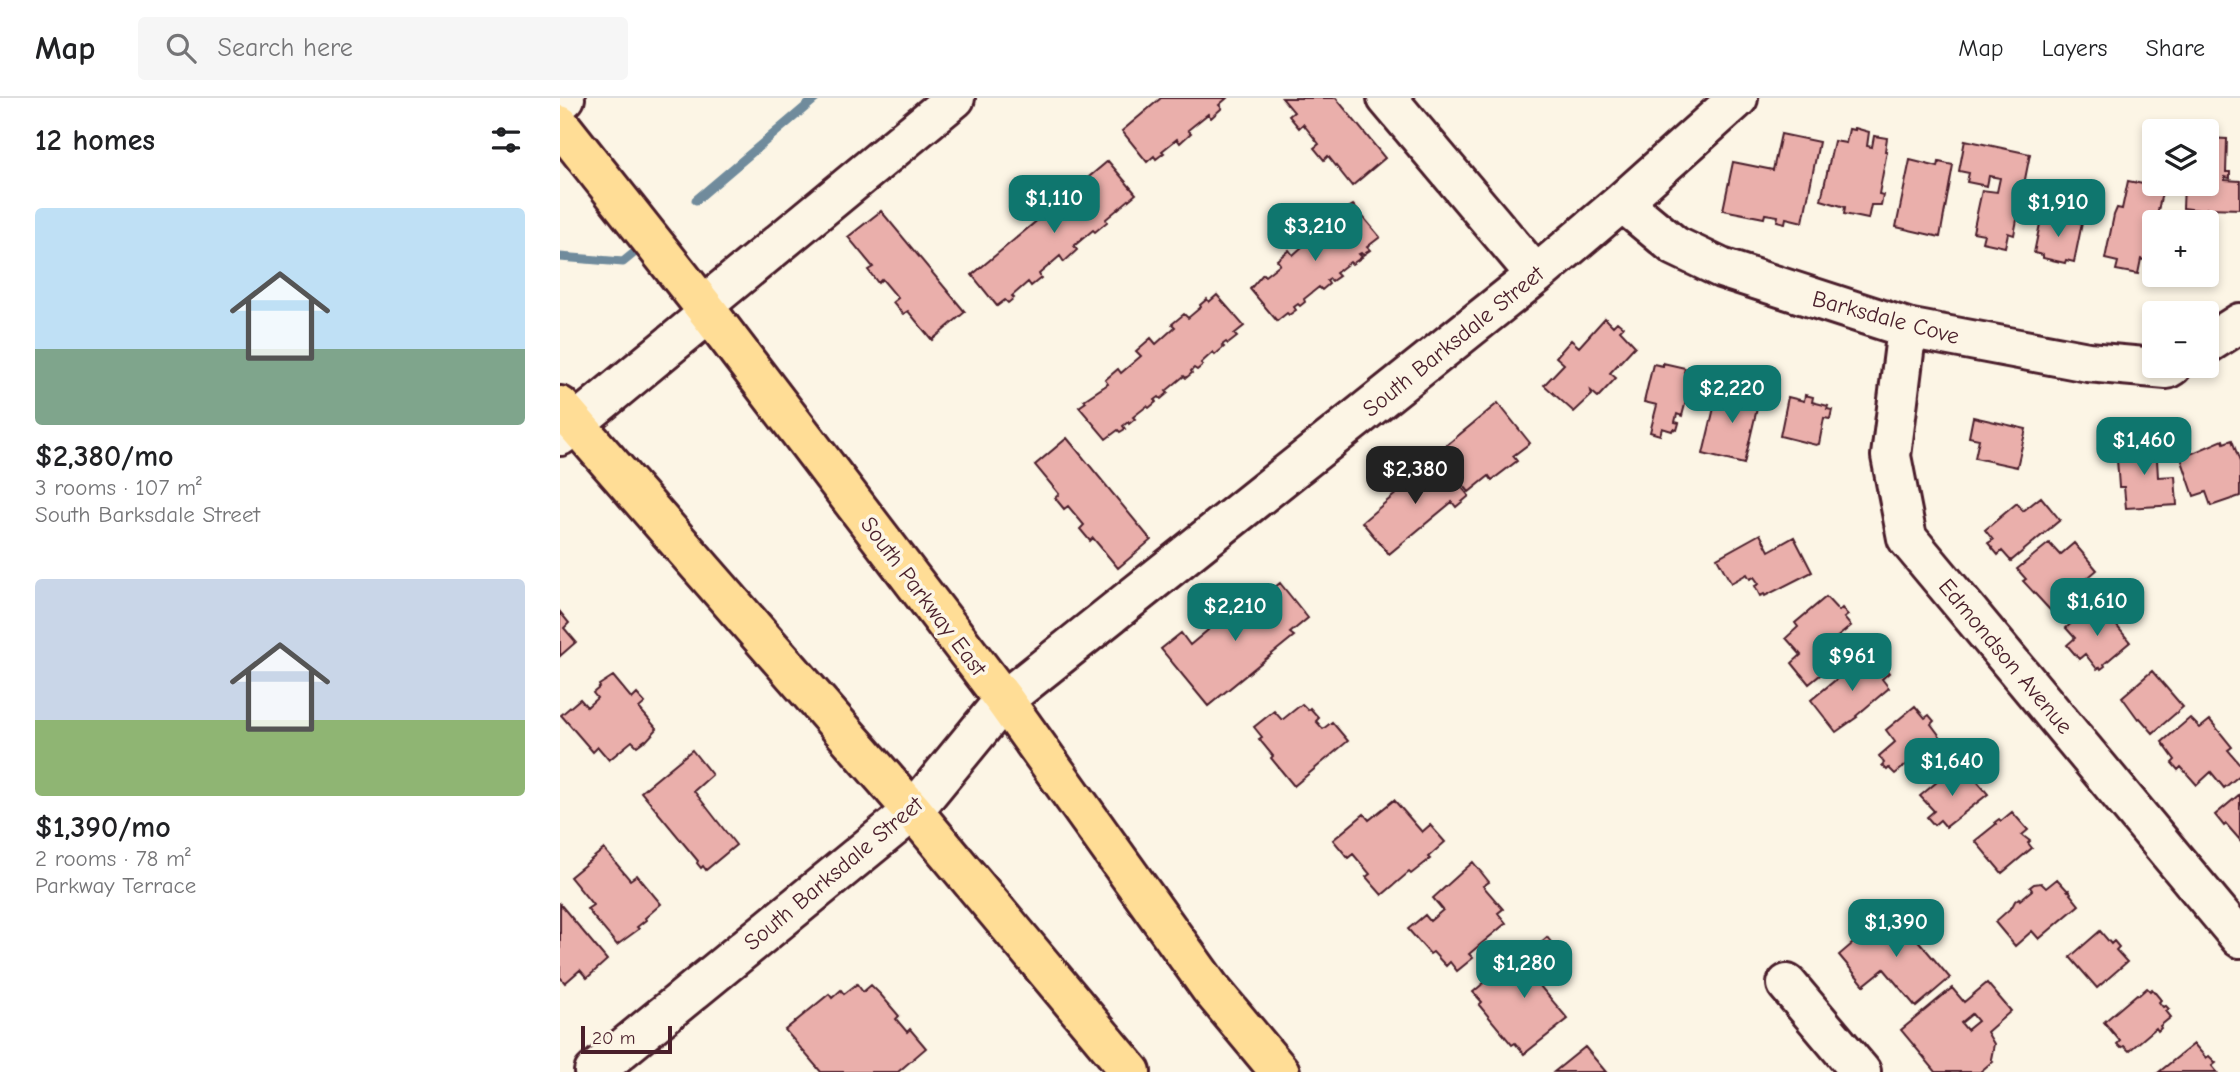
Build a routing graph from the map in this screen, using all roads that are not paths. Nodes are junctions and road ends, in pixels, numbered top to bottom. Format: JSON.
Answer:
{"nodes":[{"id":1,"x":565,"y":98,"type":"edge"},
{"id":2,"x":956,"y":98,"type":"edge"},
{"id":3,"x":1387,"y":98,"type":"edge"},
{"id":4,"x":1738,"y":98,"type":"edge"},
{"id":5,"x":560,"y":102,"type":"edge"},
{"id":6,"x":560,"y":125,"type":"edge"},
{"id":7,"x":1622,"y":202,"type":"junction"},
{"id":8,"x":1536,"y":275,"type":"junction"},
{"id":9,"x":706,"y":310,"type":"junction"},
{"id":10,"x":2240,"y":323,"type":"edge"},
{"id":11,"x":1907,"y":328,"type":"junction"},
{"id":12,"x":2219,"y":336,"type":"edge"},
{"id":13,"x":2142,"y":367,"type":"edge"},
{"id":14,"x":565,"y":422,"type":"edge"},
{"id":15,"x":1004,"y":700,"type":"junction"},
{"id":16,"x":913,"y":811,"type":"junction"},
{"id":17,"x":2240,"y":939,"type":"edge"},
{"id":18,"x":1787,"y":984,"type":"dead end"},
{"id":19,"x":594,"y":1072,"type":"edge"},
{"id":20,"x":1131,"y":1072,"type":"edge"},
{"id":21,"x":1280,"y":1072,"type":"edge"},
{"id":22,"x":1861,"y":1072,"type":"edge"}],
"edges":[{"from":1,"to":5,"type":"street"},
{"from":2,"to":9,"type":"street"},
{"from":3,"to":8,"type":"street"},
{"from":4,"to":7,"type":"street","name":"South Barksdale Street"},
{"from":6,"to":9,"type":"main road","name":"South Parkway East"},
{"from":7,"to":8,"type":"street","name":"South Barksdale Street"},
{"from":7,"to":11,"type":"street","name":"Barksdale Cove"},
{"from":8,"to":15,"type":"street","name":"South Barksdale Street"},
{"from":9,"to":14,"type":"street"},
{"from":9,"to":15,"type":"main road","name":"South Parkway East"},
{"from":10,"to":12,"type":"street"},
{"from":11,"to":13,"type":"street","name":"Barksdale Cove"},
{"from":11,"to":17,"type":"street","name":"Edmondson Avenue"},
{"from":14,"to":16,"type":"main road"},
{"from":15,"to":16,"type":"street","name":"South Barksdale Street"},
{"from":15,"to":21,"type":"main road","name":"South Parkway East"},
{"from":16,"to":19,"type":"street","name":"South Barksdale Street"},
{"from":16,"to":20,"type":"main road"},
{"from":18,"to":22,"type":"street"}]}
